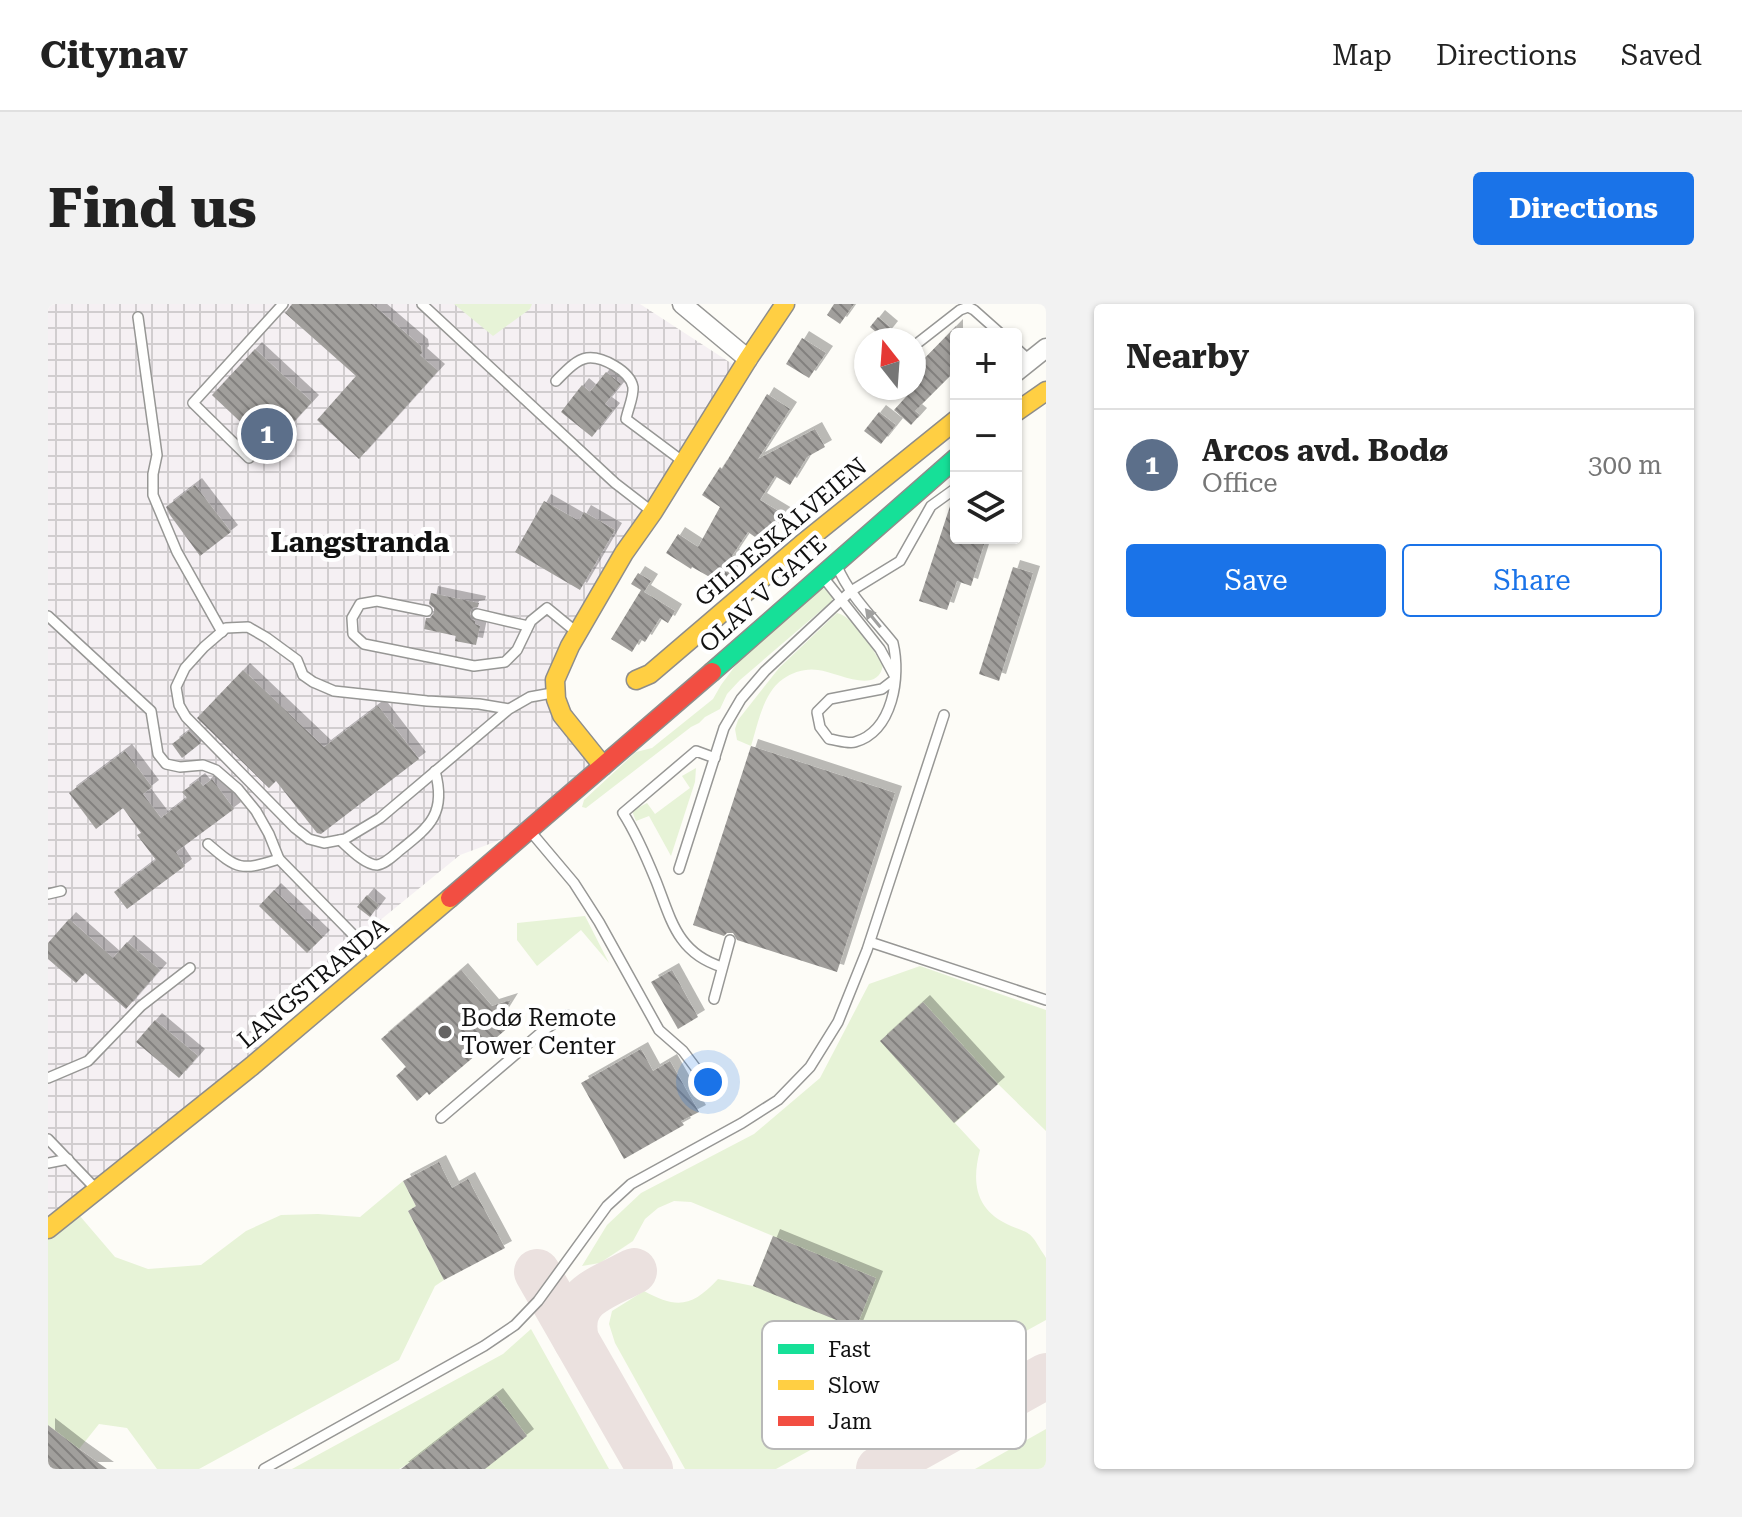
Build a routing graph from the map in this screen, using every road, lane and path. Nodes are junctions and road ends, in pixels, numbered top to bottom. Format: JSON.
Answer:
{"nodes":[{"id":1,"x":283,"y":304,"type":"edge"},
{"id":2,"x":422,"y":304,"type":"edge"},
{"id":3,"x":682,"y":304,"type":"edge"},
{"id":4,"x":785,"y":304,"type":"edge"},
{"id":5,"x":138,"y":317,"type":"dead end"},
{"id":6,"x":994,"y":328,"type":"edge"},
{"id":7,"x":926,"y":337,"type":"edge"},
{"id":8,"x":1046,"y":348,"type":"edge"},
{"id":9,"x":748,"y":359,"type":"junction"},
{"id":10,"x":1023,"y":367,"type":"edge"},
{"id":11,"x":556,"y":381,"type":"dead end"},
{"id":12,"x":1046,"y":391,"type":"edge"},
{"id":13,"x":1022,"y":408,"type":"edge"},
{"id":14,"x":950,"y":425,"type":"edge"},
{"id":15,"x":249,"y":458,"type":"dead end"},
{"id":16,"x":684,"y":462,"type":"junction"},
{"id":17,"x":950,"y":463,"type":"edge"},
{"id":18,"x":950,"y":492,"type":"edge"},
{"id":19,"x":653,"y":512,"type":"junction"},
{"id":20,"x":836,"y":562,"type":"junction"},
{"id":21,"x":821,"y":575,"type":"junction"},
{"id":22,"x":851,"y":591,"type":"junction"},
{"id":23,"x":841,"y":600,"type":"junction"},
{"id":24,"x":427,"y":611,"type":"dead end"},
{"id":25,"x":477,"y":614,"type":"dead end"},
{"id":26,"x":48,"y":616,"type":"edge"},
{"id":27,"x":528,"y":626,"type":"junction"},
{"id":28,"x":222,"y":632,"type":"junction"},
{"id":29,"x":578,"y":633,"type":"junction"},
{"id":30,"x":895,"y":679,"type":"junction"},
{"id":31,"x":636,"y":680,"type":"dead end"},
{"id":32,"x":555,"y":692,"type":"junction"},
{"id":33,"x":509,"y":709,"type":"junction"},
{"id":34,"x":944,"y":715,"type":"dead end"},
{"id":35,"x":715,"y":758,"type":"junction"},
{"id":36,"x":603,"y":766,"type":"junction"},
{"id":37,"x":435,"y":771,"type":"junction"},
{"id":38,"x":529,"y":829,"type":"junction"},
{"id":39,"x":340,"y":840,"type":"junction"},
{"id":40,"x":208,"y":844,"type":"dead end"},
{"id":41,"x":279,"y":859,"type":"junction"},
{"id":42,"x":679,"y":869,"type":"dead end"},
{"id":43,"x":61,"y":891,"type":"dead end"},
{"id":44,"x":48,"y":894,"type":"edge"},
{"id":45,"x":730,"y":940,"type":"dead end"},
{"id":46,"x":870,"y":942,"type":"junction"},
{"id":47,"x":377,"y":960,"type":"junction"},
{"id":48,"x":722,"y":967,"type":"junction"},
{"id":49,"x":190,"y":968,"type":"dead end"},
{"id":50,"x":714,"y":999,"type":"dead end"},
{"id":51,"x":1046,"y":1000,"type":"edge"},
{"id":52,"x":567,"y":1015,"type":"dead end"},
{"id":53,"x":48,"y":1078,"type":"edge"},
{"id":54,"x":713,"y":1091,"type":"dead end"},
{"id":55,"x":441,"y":1118,"type":"dead end"},
{"id":56,"x":48,"y":1139,"type":"edge"},
{"id":57,"x":68,"y":1159,"type":"junction"},
{"id":58,"x":48,"y":1163,"type":"edge"},
{"id":59,"x":97,"y":1190,"type":"junction"},
{"id":60,"x":48,"y":1229,"type":"edge"},
{"id":61,"x":264,"y":1469,"type":"edge"}],
"edges":[{"from":1,"to":15,"type":"lane"},
{"from":2,"to":19,"type":"lane"},
{"from":3,"to":9,"type":"street"},
{"from":4,"to":9,"type":"street"},
{"from":5,"to":28,"type":"lane"},
{"from":6,"to":7,"type":"lane"},
{"from":8,"to":10,"type":"street"},
{"from":9,"to":16,"type":"street"},
{"from":11,"to":16,"type":"lane"},
{"from":12,"to":13,"type":"street"},
{"from":14,"to":31,"type":"street","name":"GILDESKÅLVEIEN"},
{"from":16,"to":19,"type":"street"},
{"from":17,"to":20,"type":"street","name":"OLAV V GATE"},
{"from":18,"to":22,"type":"lane"},
{"from":19,"to":29,"type":"street"},
{"from":20,"to":21,"type":"street","name":"OLAV V GATE"},
{"from":20,"to":22,"type":"lane"},
{"from":21,"to":23,"type":"lane"},
{"from":21,"to":36,"type":"street","name":"OLAV V GATE"},
{"from":22,"to":23,"type":"lane"},
{"from":30,"to":22,"type":"lane","one_way":true},
{"from":23,"to":30,"type":"lane"},
{"from":23,"to":35,"type":"lane"},
{"from":24,"to":27,"type":"lane"},
{"from":25,"to":27,"type":"lane"},
{"from":26,"to":41,"type":"lane"},
{"from":27,"to":29,"type":"lane"},
{"from":28,"to":33,"type":"lane"},
{"from":28,"to":39,"type":"lane"},
{"from":29,"to":32,"type":"street"},
{"from":30,"to":30,"type":"lane"},
{"from":32,"to":33,"type":"lane"},
{"from":32,"to":36,"type":"street"},
{"from":33,"to":37,"type":"lane"},
{"from":34,"to":46,"type":"lane"},
{"from":35,"to":42,"type":"lane"},
{"from":35,"to":48,"type":"lane"},
{"from":36,"to":38,"type":"street","name":"LANGSTRANDA"},
{"from":37,"to":39,"type":"lane"},
{"from":37,"to":39,"type":"lane"},
{"from":38,"to":47,"type":"street","name":"LANGSTRANDA"},
{"from":38,"to":54,"type":"lane"},
{"from":40,"to":41,"type":"lane"},
{"from":41,"to":47,"type":"lane"},
{"from":43,"to":44,"type":"lane"},
{"from":45,"to":48,"type":"lane"},
{"from":46,"to":51,"type":"lane"},
{"from":46,"to":61,"type":"lane"},
{"from":47,"to":59,"type":"street","name":"LANGSTRANDA"},
{"from":48,"to":50,"type":"lane"},
{"from":49,"to":53,"type":"lane"},
{"from":52,"to":55,"type":"lane"},
{"from":56,"to":57,"type":"lane"},
{"from":57,"to":58,"type":"lane"},
{"from":57,"to":59,"type":"lane"},
{"from":59,"to":60,"type":"street","name":"LANGSTRANDA"}]}
